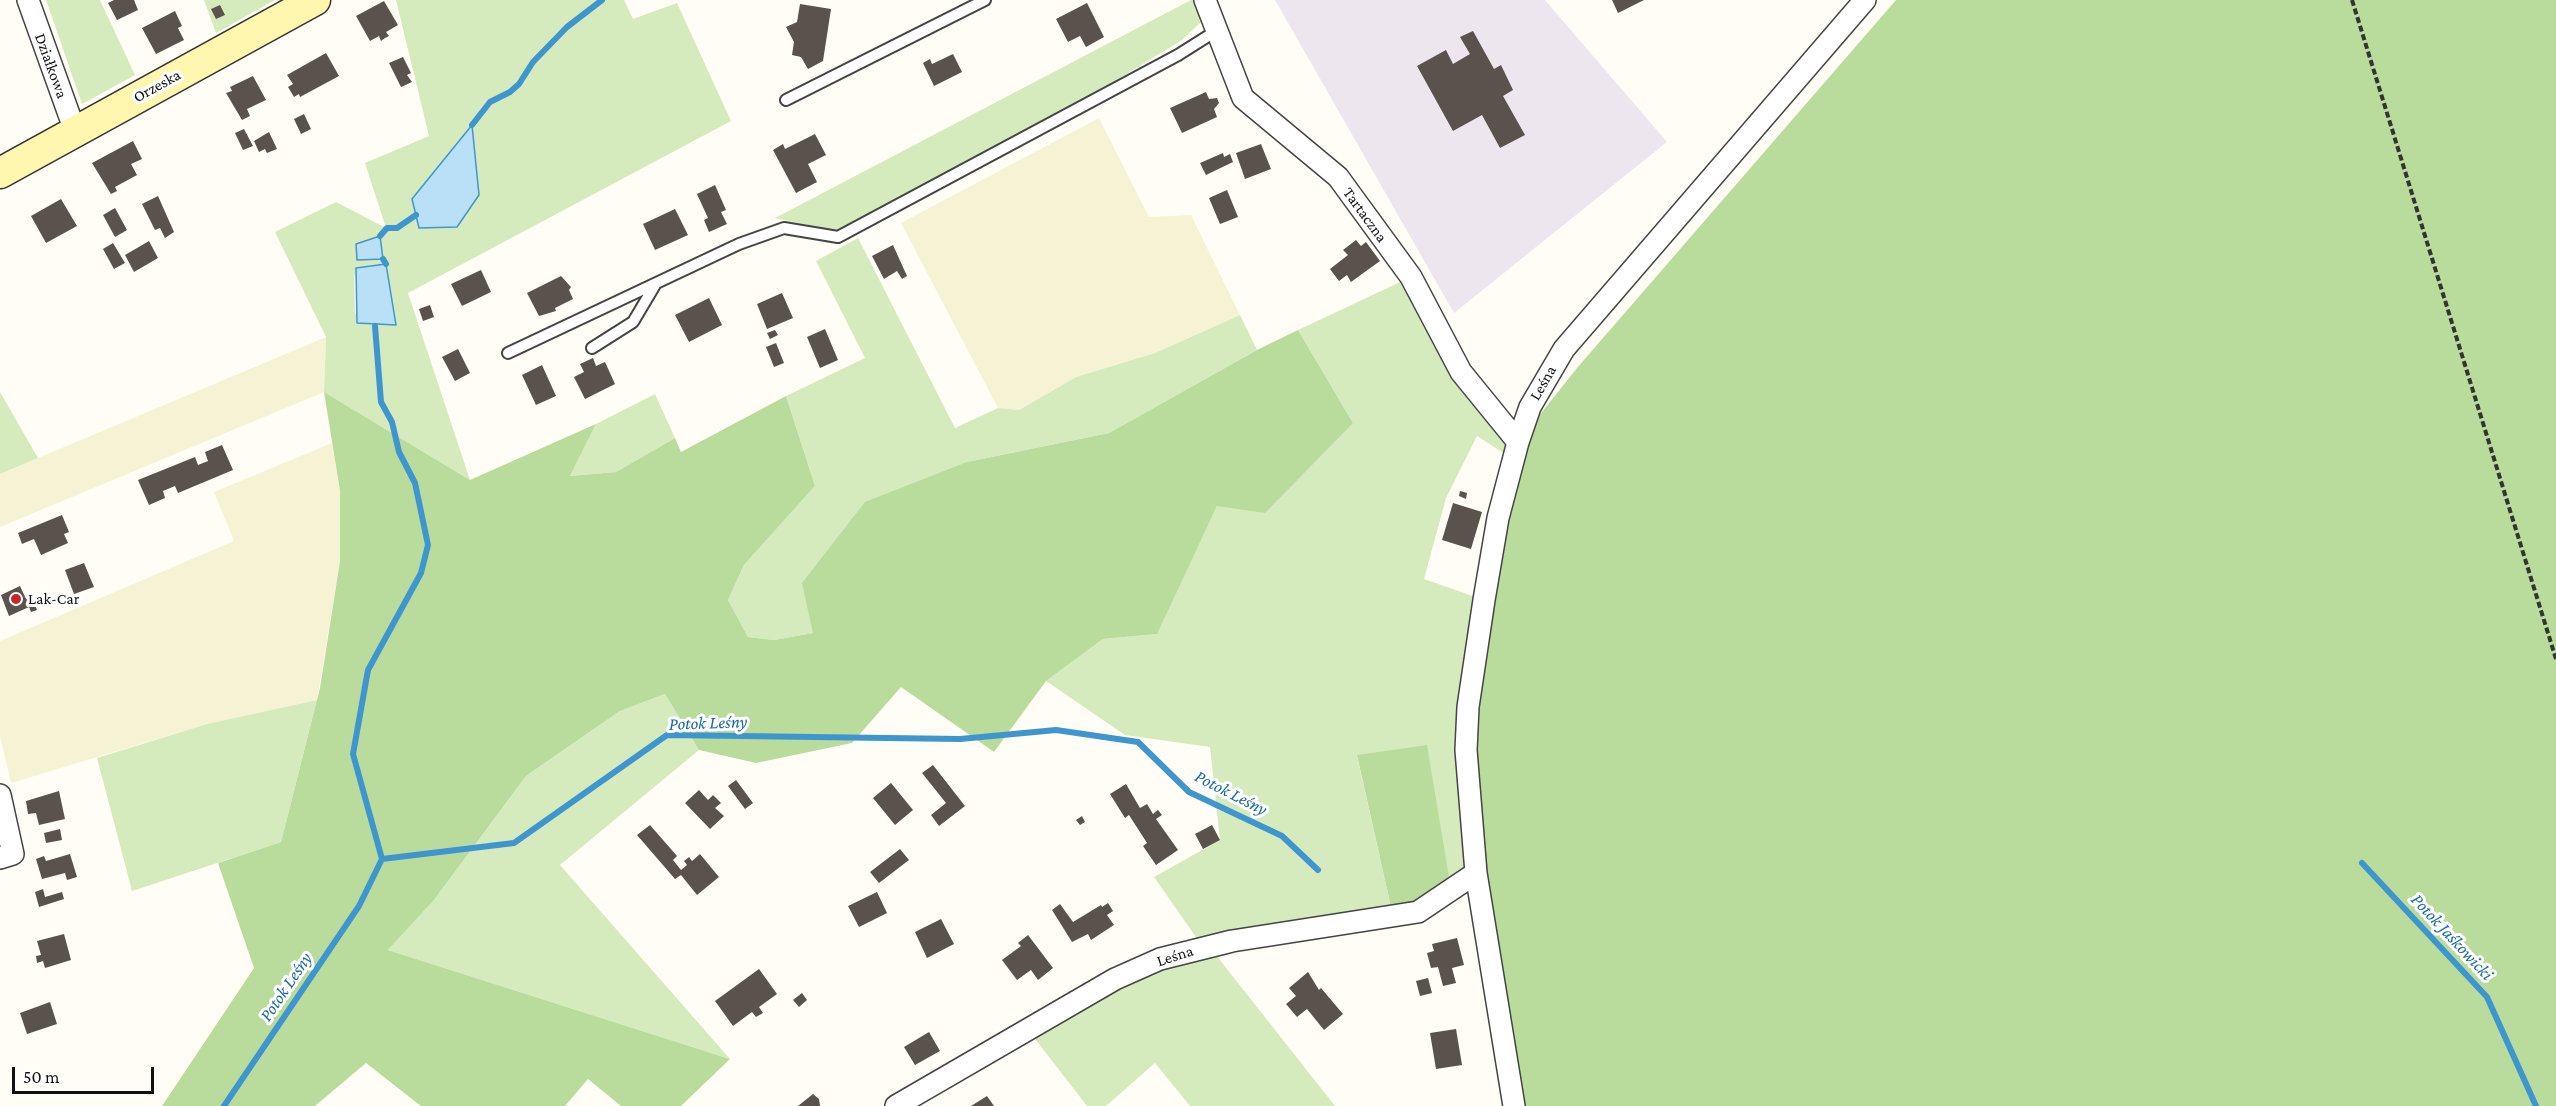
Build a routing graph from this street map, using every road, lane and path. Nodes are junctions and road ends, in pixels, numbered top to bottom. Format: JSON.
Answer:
{"nodes":[{"id":1,"x":28,"y":0,"type":"edge"},
{"id":2,"x":315,"y":0,"type":"edge"},
{"id":3,"x":985,"y":0,"type":"edge"},
{"id":4,"x":1205,"y":0,"type":"edge"},
{"id":5,"x":1864,"y":0,"type":"edge"},
{"id":6,"x":2352,"y":0,"type":"edge"},
{"id":7,"x":1216,"y":31,"type":"junction"},
{"id":8,"x":786,"y":100,"type":"dead end"},
{"id":9,"x":75,"y":131,"type":"junction"},
{"id":10,"x":0,"y":173,"type":"edge"},
{"id":11,"x":655,"y":285,"type":"junction"},
{"id":12,"x":592,"y":348,"type":"dead end"},
{"id":13,"x":508,"y":353,"type":"dead end"},
{"id":14,"x":1518,"y":442,"type":"junction"},
{"id":15,"x":2556,"y":659,"type":"edge"},
{"id":16,"x":0,"y":795,"type":"edge"},
{"id":17,"x":6,"y":856,"type":"edge"},
{"id":18,"x":1476,"y":873,"type":"junction"},
{"id":19,"x":896,"y":1106,"type":"edge"},
{"id":20,"x":1514,"y":1106,"type":"edge"}],
"edges":[{"from":1,"to":9,"type":"street","name":"Działkowa"},
{"from":2,"to":9,"type":"street","name":"Orzeska"},
{"from":3,"to":8,"type":"lane"},
{"from":4,"to":7,"type":"street","name":"Tartaczna"},
{"from":5,"to":14,"type":"street","name":"Leśna"},
{"from":6,"to":15,"type":"path"},
{"from":7,"to":11,"type":"lane"},
{"from":7,"to":14,"type":"street","name":"Tartaczna"},
{"from":9,"to":10,"type":"street","name":"Orzeska"},
{"from":11,"to":12,"type":"lane"},
{"from":11,"to":13,"type":"lane"},
{"from":14,"to":18,"type":"street","name":"Leśna"},
{"from":16,"to":17,"type":"street"},
{"from":18,"to":19,"type":"street","name":"Leśna"},
{"from":18,"to":20,"type":"street","name":"Leśna"}]}
